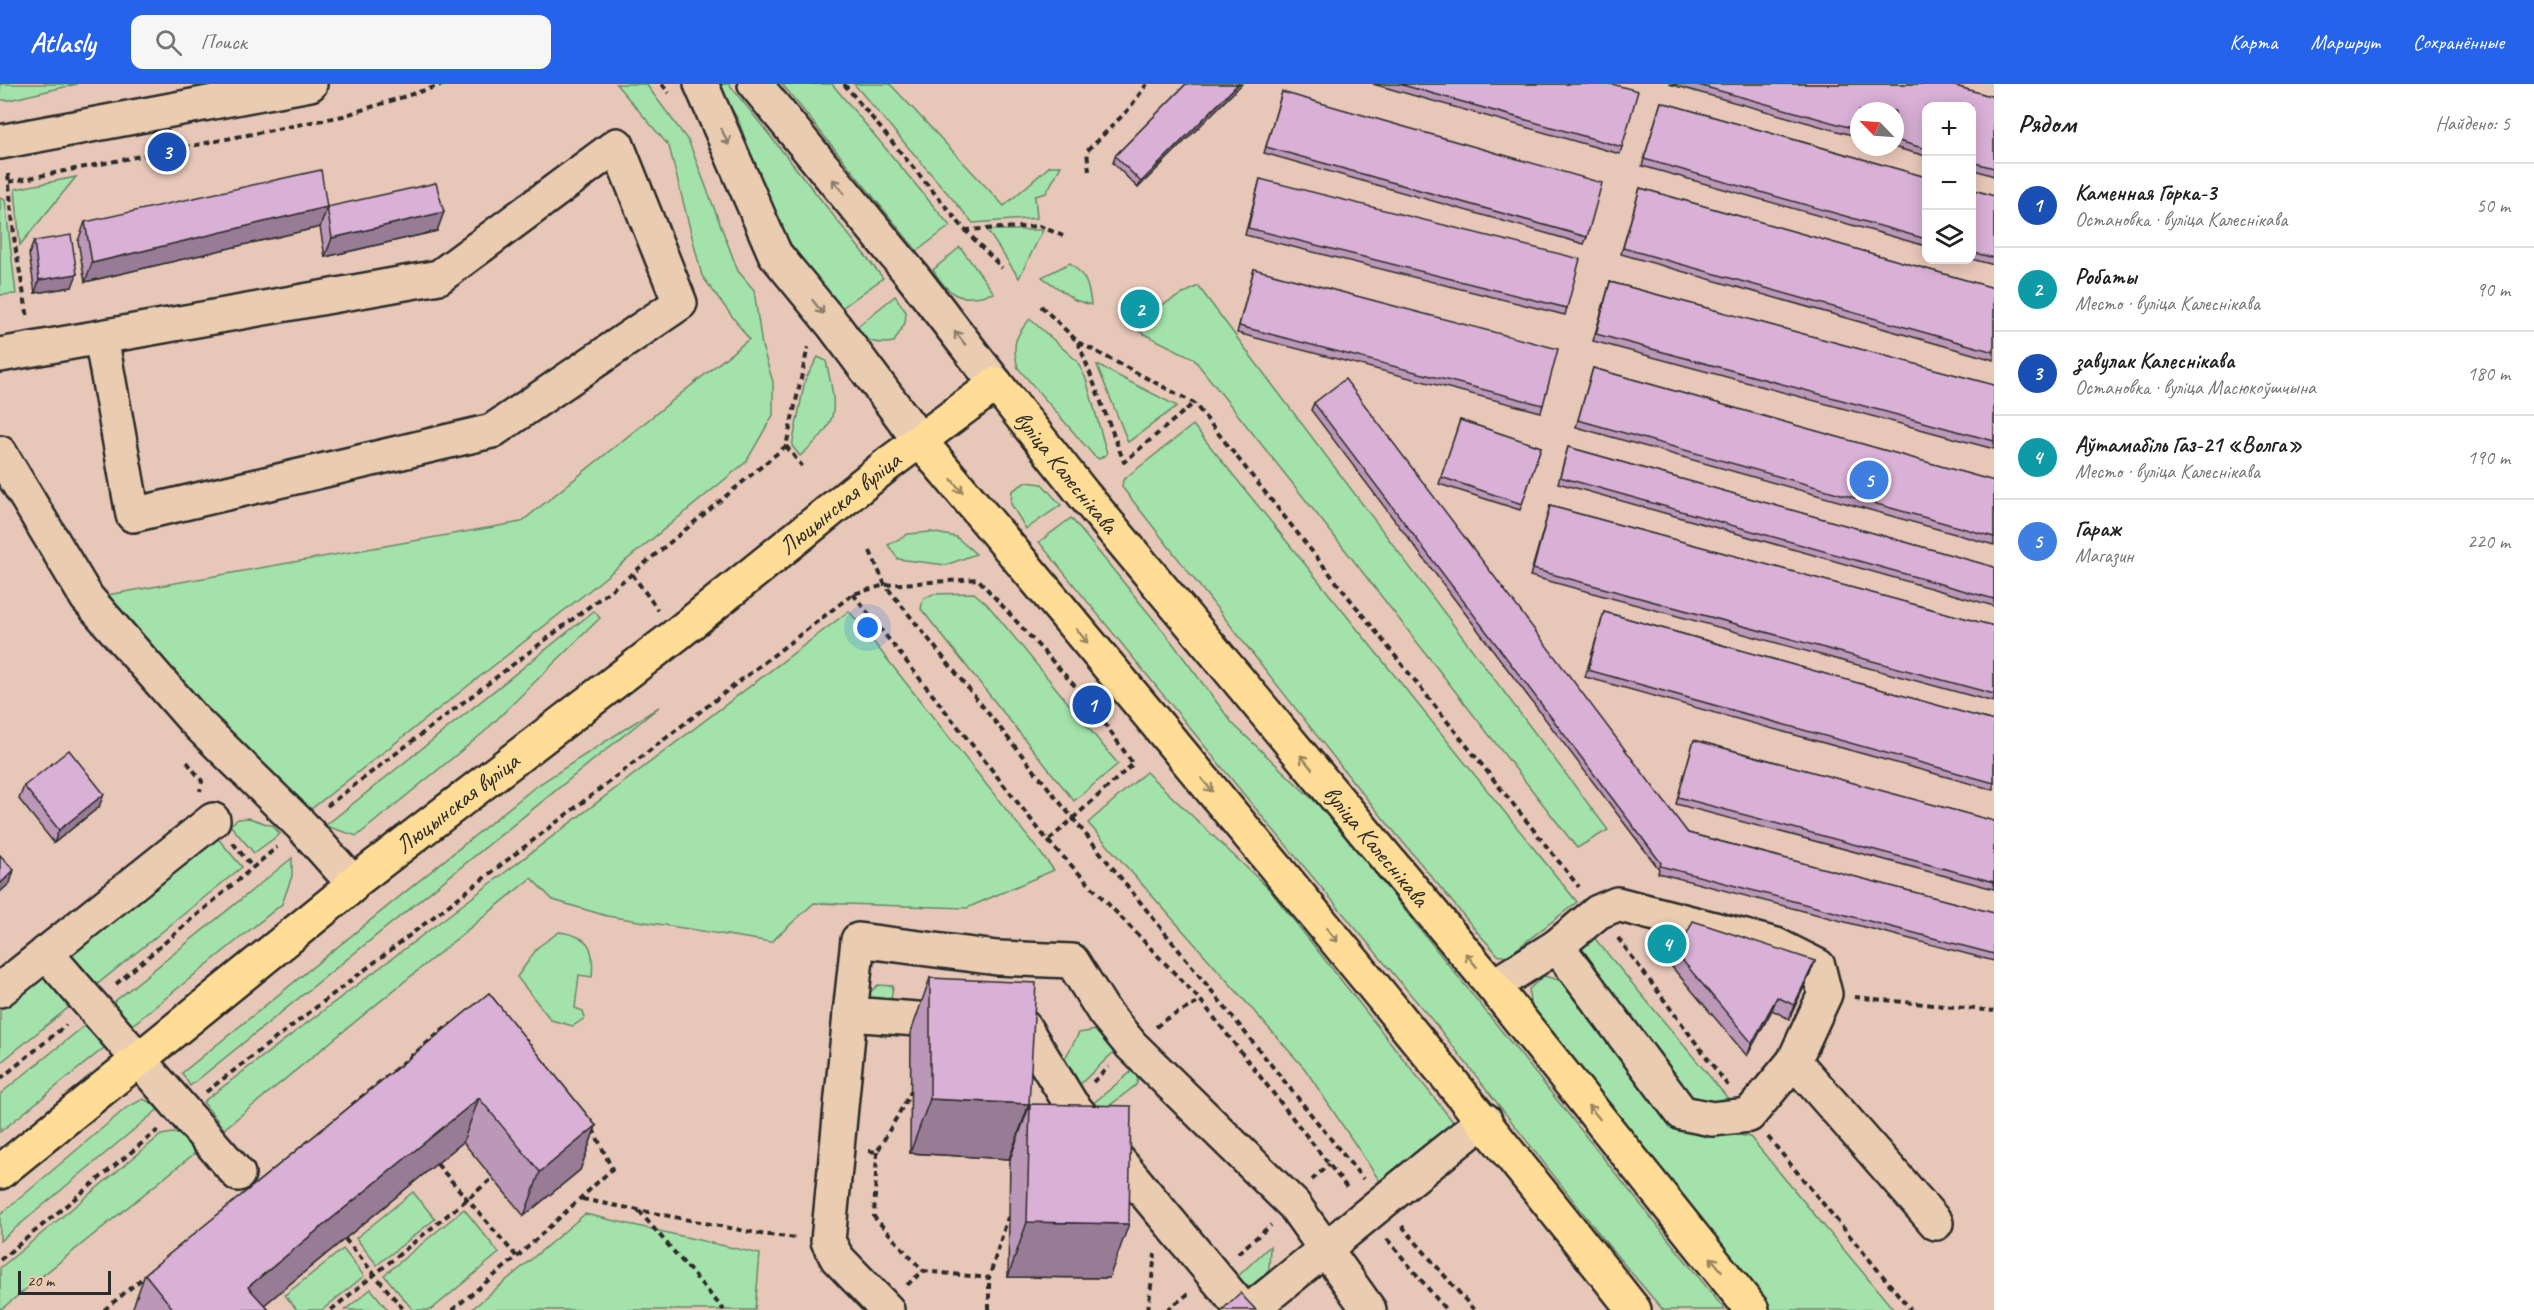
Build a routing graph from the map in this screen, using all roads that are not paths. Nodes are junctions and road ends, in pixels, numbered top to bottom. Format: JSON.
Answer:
{"nodes":[{"id":1,"x":310,"y":84,"type":"edge"},
{"id":2,"x":701,"y":84,"type":"edge"},
{"id":3,"x":755,"y":84,"type":"edge"},
{"id":4,"x":230,"y":92,"type":"edge"},
{"id":5,"x":195,"y":95,"type":"edge"},
{"id":6,"x":0,"y":142,"type":"edge"},
{"id":7,"x":100,"y":337,"type":"junction"},
{"id":8,"x":0,"y":355,"type":"edge"},
{"id":9,"x":996,"y":384,"type":"junction"},
{"id":10,"x":920,"y":441,"type":"junction"},
{"id":11,"x":0,"y":454,"type":"edge"},
{"id":12,"x":213,"y":819,"type":"dead end"},
{"id":13,"x":353,"y":883,"type":"junction"},
{"id":14,"x":1557,"y":946,"type":"junction"},
{"id":15,"x":46,"y":953,"type":"junction"},
{"id":16,"x":1493,"y":986,"type":"junction"},
{"id":17,"x":0,"y":990,"type":"edge"},
{"id":18,"x":850,"y":1014,"type":"junction"},
{"id":19,"x":138,"y":1061,"type":"junction"},
{"id":20,"x":1794,"y":1061,"type":"junction"},
{"id":21,"x":1485,"y":1120,"type":"junction"},
{"id":22,"x":0,"y":1172,"type":"edge"},
{"id":23,"x":238,"y":1174,"type":"dead end"},
{"id":24,"x":1936,"y":1223,"type":"dead end"},
{"id":25,"x":1326,"y":1250,"type":"junction"},
{"id":26,"x":885,"y":1308,"type":"edge"},
{"id":27,"x":1243,"y":1310,"type":"edge"},
{"id":28,"x":1250,"y":1310,"type":"edge"},
{"id":29,"x":1369,"y":1310,"type":"edge"},
{"id":30,"x":1634,"y":1310,"type":"edge"},
{"id":31,"x":1752,"y":1310,"type":"edge"}],
"edges":[{"from":1,"to":4,"type":"street"},
{"from":2,"to":10,"type":"street","one_way":true},
{"from":9,"to":3,"type":"street","name":"вуліца Калеснікава","one_way":true},
{"from":4,"to":5,"type":"street"},
{"from":5,"to":6,"type":"street"},
{"from":7,"to":7,"type":"street"},
{"from":7,"to":8,"type":"street"},
{"from":9,"to":10,"type":"main road"},
{"from":16,"to":9,"type":"main road","name":"вуліца Калеснікава","one_way":true},
{"from":10,"to":13,"type":"main road","name":"Люцынская вуліца"},
{"from":10,"to":21,"type":"main road","one_way":true},
{"from":11,"to":13,"type":"street"},
{"from":12,"to":15,"type":"street"},
{"from":13,"to":19,"type":"main road","name":"Люцынская вуліца"},
{"from":14,"to":16,"type":"street"},
{"from":14,"to":20,"type":"street"},
{"from":14,"to":20,"type":"street"},
{"from":15,"to":17,"type":"street"},
{"from":15,"to":19,"type":"street"},
{"from":31,"to":16,"type":"main road","name":"вуліца Калеснікава","one_way":true},
{"from":18,"to":25,"type":"street"},
{"from":18,"to":26,"type":"street"},
{"from":18,"to":27,"type":"street"},
{"from":19,"to":22,"type":"main road","name":"Люцынская вуліца"},
{"from":19,"to":23,"type":"street"},
{"from":20,"to":24,"type":"street"},
{"from":21,"to":25,"type":"street"},
{"from":21,"to":30,"type":"main road"},
{"from":25,"to":28,"type":"street"},
{"from":25,"to":29,"type":"street"}]}
